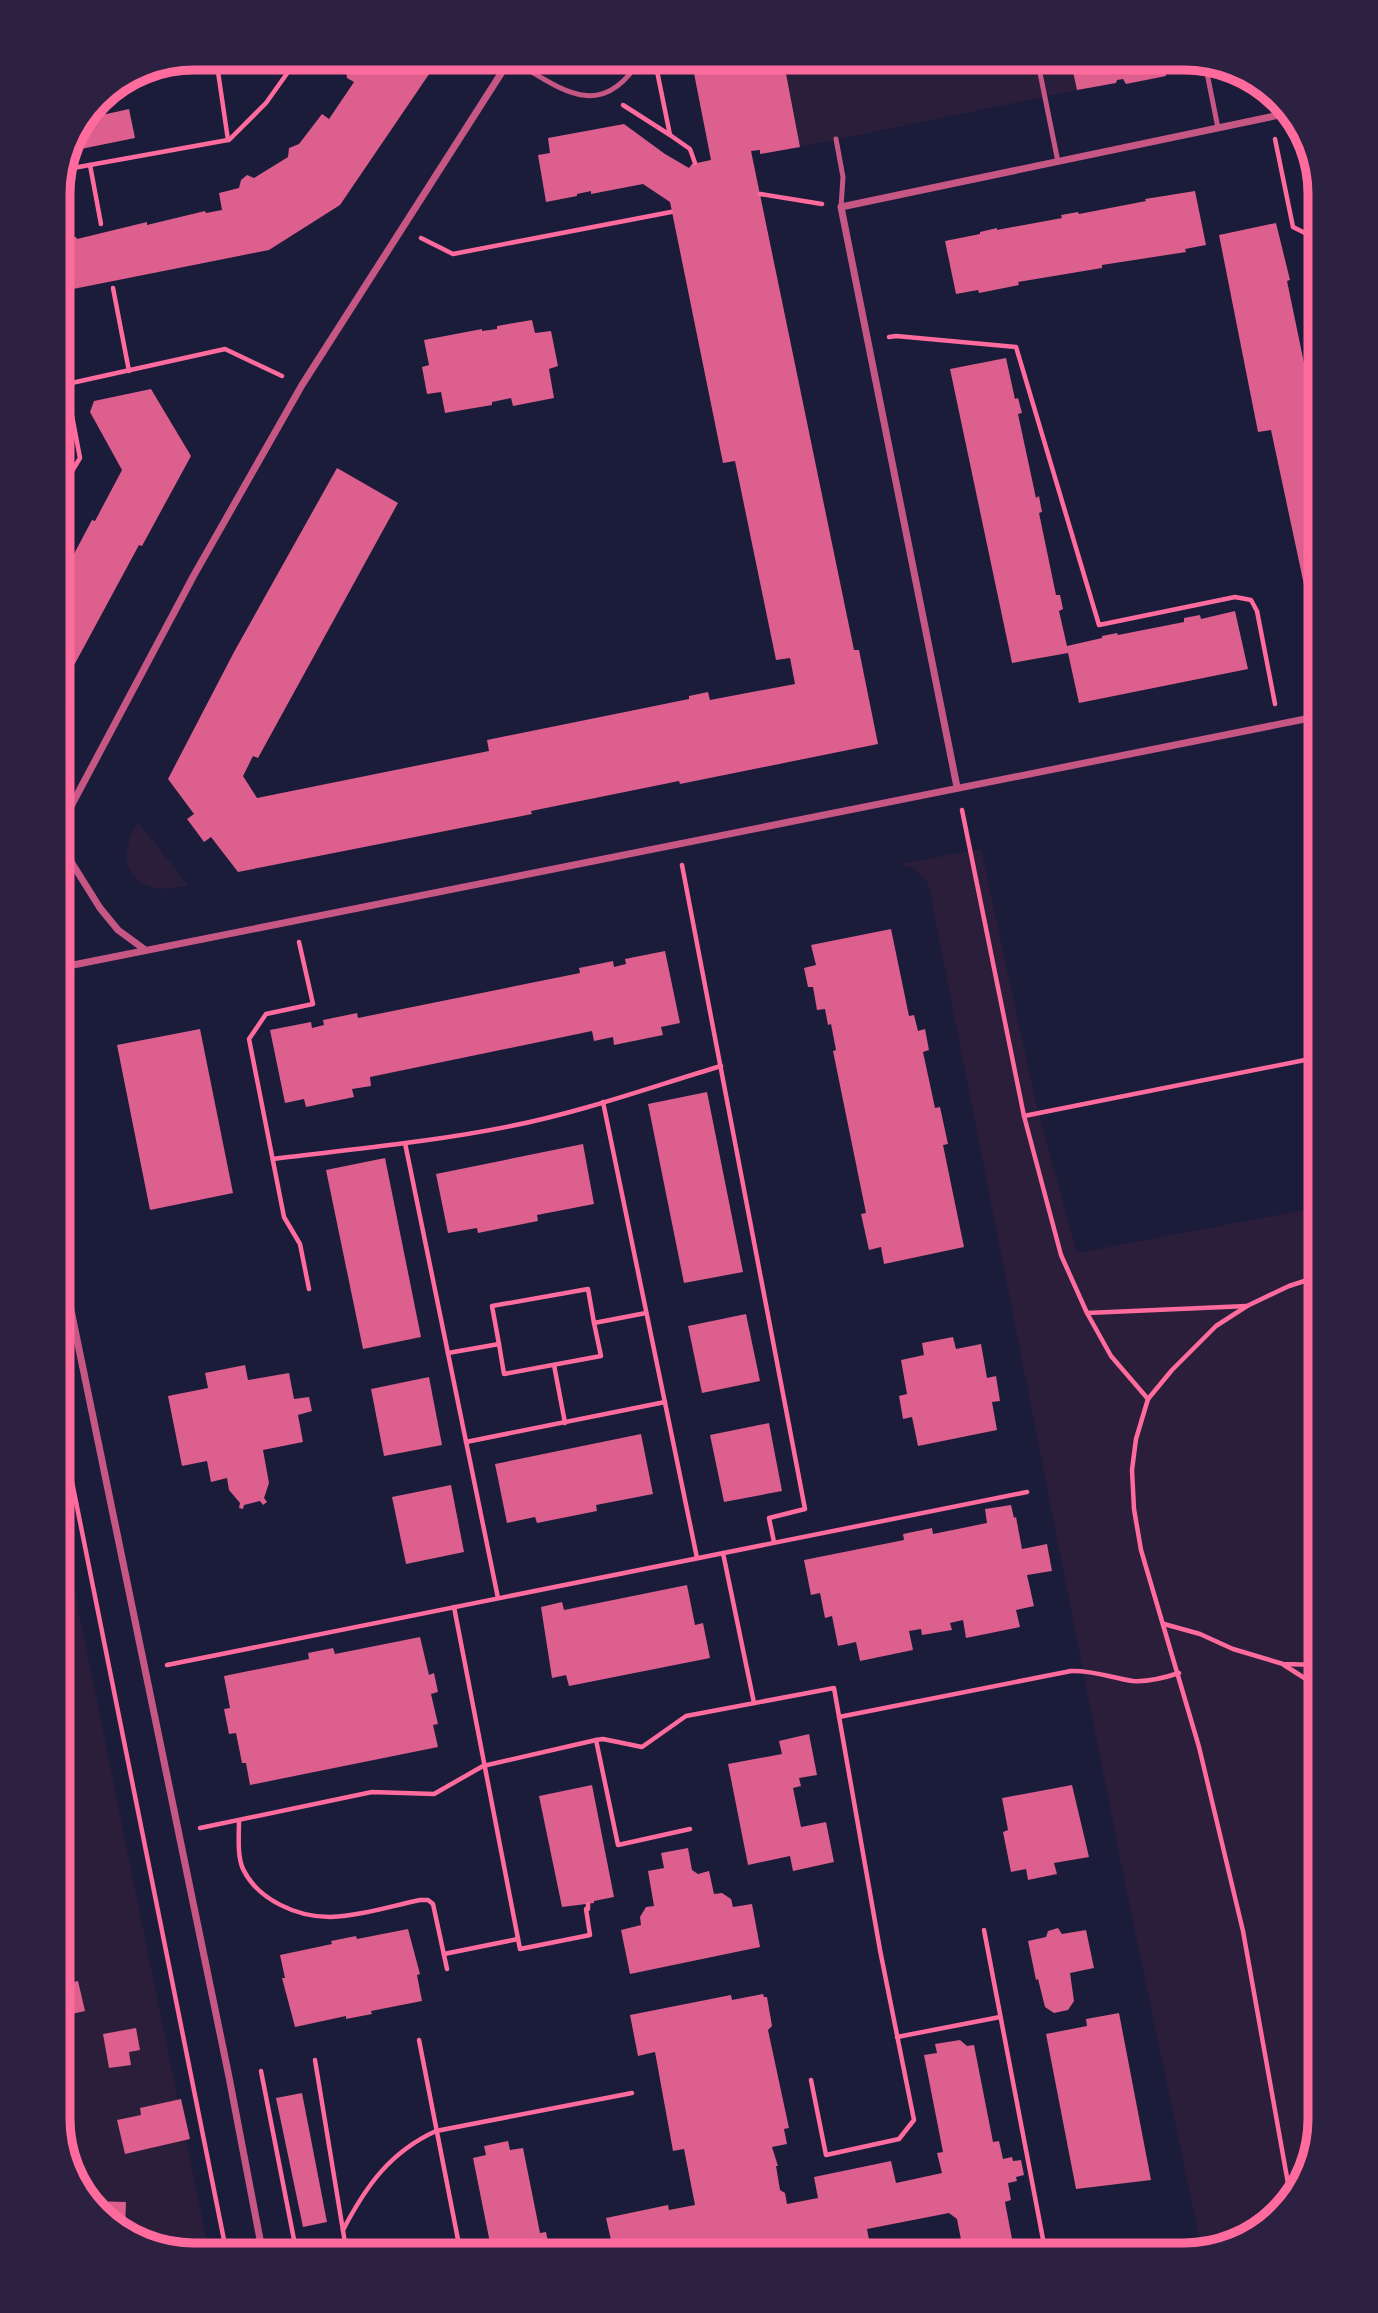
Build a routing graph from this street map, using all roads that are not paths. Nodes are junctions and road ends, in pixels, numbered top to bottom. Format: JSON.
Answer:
{"nodes":[{"id":1,"x":503,"y":70,"type":"edge"},
{"id":2,"x":529,"y":70,"type":"edge"},
{"id":3,"x":633,"y":70,"type":"edge"},
{"id":4,"x":1039,"y":70,"type":"edge"},
{"id":5,"x":1207,"y":72,"type":"edge"},
{"id":6,"x":1280,"y":116,"type":"edge"},
{"id":7,"x":1217,"y":128,"type":"junction"},
{"id":8,"x":836,"y":139,"type":"dead end"},
{"id":9,"x":1058,"y":162,"type":"junction"},
{"id":10,"x":841,"y":207,"type":"junction"},
{"id":11,"x":1308,"y":718,"type":"edge"},
{"id":12,"x":957,"y":787,"type":"junction"},
{"id":13,"x":70,"y":808,"type":"edge"},
{"id":14,"x":70,"y":863,"type":"edge"},
{"id":15,"x":144,"y":949,"type":"junction"},
{"id":16,"x":70,"y":965,"type":"edge"},
{"id":17,"x":70,"y":1305,"type":"edge"},
{"id":18,"x":261,"y":2243,"type":"edge"}],
"edges":[{"from":1,"to":13,"type":"street"},
{"from":2,"to":3,"type":"lane"},
{"from":4,"to":9,"type":"lane"},
{"from":5,"to":7,"type":"lane"},
{"from":6,"to":7,"type":"street"},
{"from":7,"to":9,"type":"street"},
{"from":8,"to":10,"type":"lane"},
{"from":9,"to":10,"type":"street"},
{"from":10,"to":12,"type":"street"},
{"from":11,"to":12,"type":"street"},
{"from":12,"to":15,"type":"street"},
{"from":14,"to":15,"type":"street"},
{"from":15,"to":16,"type":"street"},
{"from":17,"to":18,"type":"street"}]}
